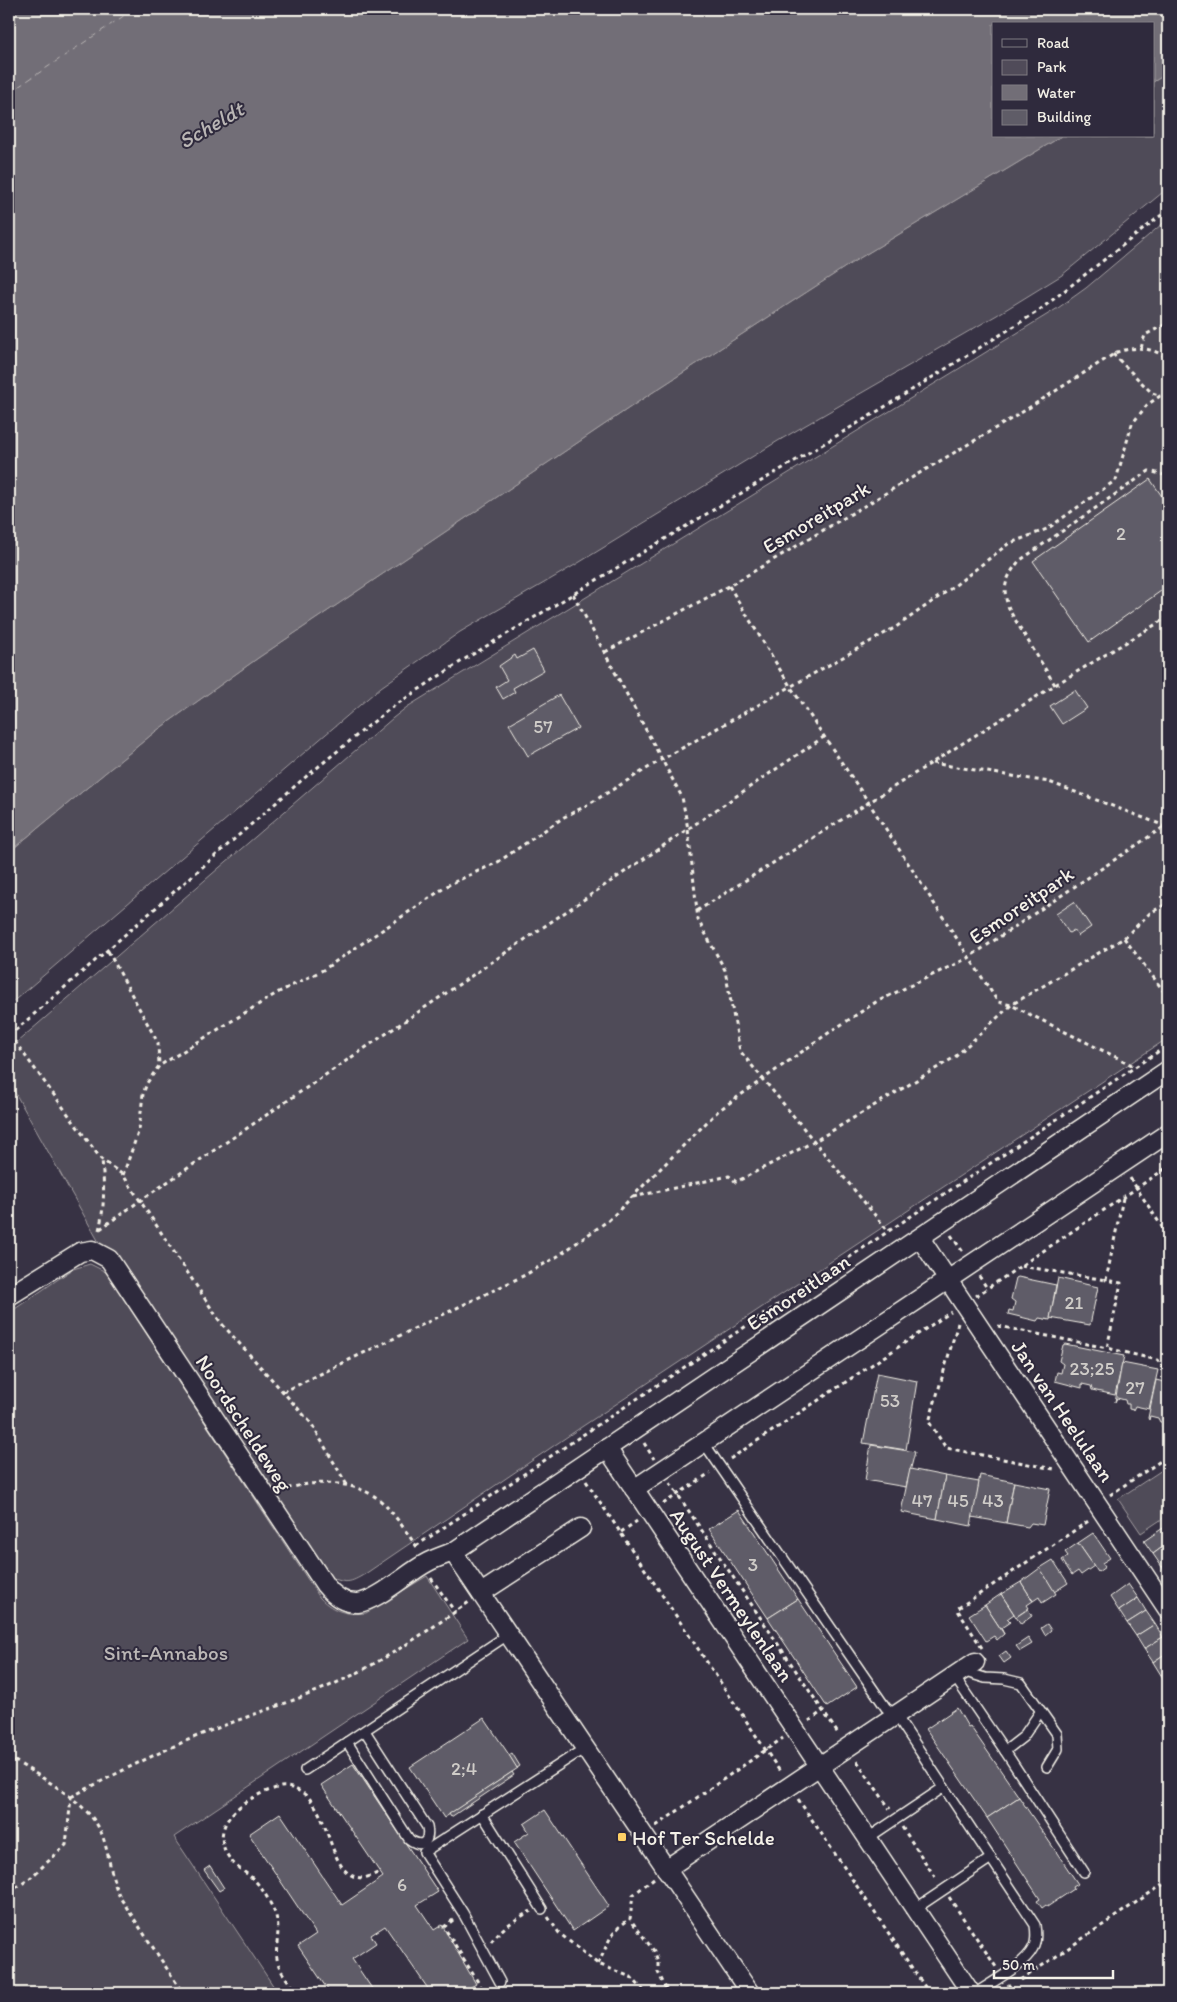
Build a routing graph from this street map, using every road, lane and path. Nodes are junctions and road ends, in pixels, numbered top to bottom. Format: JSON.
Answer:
{"nodes":[{"id":1,"x":1168,"y":210,"type":"edge"},
{"id":2,"x":1168,"y":323,"type":"edge"},
{"id":3,"x":1141,"y":348,"type":"junction"},
{"id":4,"x":1113,"y":354,"type":"junction"},
{"id":5,"x":1168,"y":358,"type":"edge"},
{"id":6,"x":1168,"y":394,"type":"edge"},
{"id":7,"x":1160,"y":396,"type":"junction"},
{"id":8,"x":1168,"y":476,"type":"edge"},
{"id":9,"x":730,"y":586,"type":"junction"},
{"id":10,"x":573,"y":594,"type":"junction"},
{"id":11,"x":1168,"y":618,"type":"edge"},
{"id":12,"x":605,"y":652,"type":"junction"},
{"id":13,"x":1055,"y":684,"type":"junction"},
{"id":14,"x":790,"y":686,"type":"junction"},
{"id":15,"x":825,"y":736,"type":"junction"},
{"id":16,"x":661,"y":760,"type":"junction"},
{"id":17,"x":931,"y":763,"type":"junction"},
{"id":18,"x":869,"y":803,"type":"junction"},
{"id":19,"x":1167,"y":825,"type":"edge"},
{"id":20,"x":688,"y":829,"type":"junction"},
{"id":21,"x":1168,"y":831,"type":"edge"},
{"id":22,"x":1168,"y":904,"type":"edge"},
{"id":23,"x":697,"y":911,"type":"junction"},
{"id":24,"x":1124,"y":938,"type":"junction"},
{"id":25,"x":108,"y":951,"type":"junction"},
{"id":26,"x":968,"y":958,"type":"junction"},
{"id":27,"x":1168,"y":997,"type":"edge"},
{"id":28,"x":1011,"y":1005,"type":"junction"},
{"id":29,"x":9,"y":1035,"type":"edge"},
{"id":30,"x":1168,"y":1045,"type":"edge"},
{"id":31,"x":159,"y":1066,"type":"junction"},
{"id":32,"x":1136,"y":1067,"type":"junction"},
{"id":33,"x":1168,"y":1070,"type":"edge"},
{"id":34,"x":763,"y":1080,"type":"junction"},
{"id":35,"x":1168,"y":1133,"type":"edge"},
{"id":36,"x":815,"y":1141,"type":"junction"},
{"id":37,"x":102,"y":1159,"type":"junction"},
{"id":38,"x":1122,"y":1164,"type":"junction"},
{"id":39,"x":1168,"y":1167,"type":"edge"},
{"id":40,"x":123,"y":1175,"type":"junction"},
{"id":41,"x":1137,"y":1188,"type":"junction"},
{"id":42,"x":632,"y":1197,"type":"junction"},
{"id":43,"x":1123,"y":1198,"type":"junction"},
{"id":44,"x":141,"y":1200,"type":"junction"},
{"id":45,"x":930,"y":1204,"type":"junction"},
{"id":46,"x":943,"y":1222,"type":"junction"},
{"id":47,"x":888,"y":1231,"type":"junction"},
{"id":48,"x":1168,"y":1236,"type":"edge"},
{"id":49,"x":920,"y":1238,"type":"junction"},
{"id":50,"x":971,"y":1265,"type":"junction"},
{"id":51,"x":1020,"y":1266,"type":"junction"},
{"id":52,"x":948,"y":1280,"type":"junction"},
{"id":53,"x":1106,"y":1280,"type":"junction"},
{"id":54,"x":987,"y":1288,"type":"junction"},
{"id":55,"x":9,"y":1296,"type":"edge"},
{"id":56,"x":973,"y":1301,"type":"junction"},
{"id":57,"x":1000,"y":1334,"type":"dead end"},
{"id":58,"x":1107,"y":1348,"type":"junction"},
{"id":59,"x":1168,"y":1373,"type":"edge"},
{"id":60,"x":283,"y":1392,"type":"junction"},
{"id":61,"x":622,"y":1409,"type":"junction"},
{"id":62,"x":635,"y":1429,"type":"junction"},
{"id":63,"x":704,"y":1443,"type":"junction"},
{"id":64,"x":607,"y":1448,"type":"junction"},
{"id":65,"x":1168,"y":1456,"type":"edge"},
{"id":66,"x":720,"y":1466,"type":"junction"},
{"id":67,"x":578,"y":1468,"type":"junction"},
{"id":68,"x":662,"y":1471,"type":"junction"},
{"id":69,"x":1077,"y":1473,"type":"junction"},
{"id":70,"x":348,"y":1485,"type":"junction"},
{"id":71,"x":634,"y":1489,"type":"junction"},
{"id":72,"x":678,"y":1494,"type":"junction"},
{"id":73,"x":265,"y":1496,"type":"junction"},
{"id":74,"x":1100,"y":1508,"type":"junction"},
{"id":75,"x":650,"y":1513,"type":"junction"},
{"id":76,"x":581,"y":1528,"type":"dead end"},
{"id":77,"x":621,"y":1532,"type":"junction"},
{"id":78,"x":416,"y":1546,"type":"junction"},
{"id":79,"x":453,"y":1552,"type":"junction"},
{"id":80,"x":427,"y":1562,"type":"junction"},
{"id":81,"x":481,"y":1593,"type":"junction"},
{"id":82,"x":1168,"y":1610,"type":"edge"},
{"id":83,"x":455,"y":1612,"type":"junction"},
{"id":84,"x":509,"y":1634,"type":"junction"},
{"id":85,"x":964,"y":1670,"type":"junction"},
{"id":86,"x":823,"y":1711,"type":"junction"},
{"id":87,"x":1040,"y":1712,"type":"junction"},
{"id":88,"x":896,"y":1715,"type":"junction"},
{"id":89,"x":365,"y":1730,"type":"junction"},
{"id":90,"x":795,"y":1730,"type":"junction"},
{"id":91,"x":347,"y":1742,"type":"junction"},
{"id":92,"x":847,"y":1747,"type":"junction"},
{"id":93,"x":584,"y":1748,"type":"junction"},
{"id":94,"x":766,"y":1750,"type":"junction"},
{"id":95,"x":1005,"y":1751,"type":"junction"},
{"id":96,"x":9,"y":1754,"type":"edge"},
{"id":97,"x":820,"y":1766,"type":"junction"},
{"id":98,"x":1048,"y":1767,"type":"dead end"},
{"id":99,"x":305,"y":1770,"type":"dead end"},
{"id":100,"x":790,"y":1786,"type":"junction"},
{"id":101,"x":944,"y":1787,"type":"junction"},
{"id":102,"x":71,"y":1797,"type":"junction"},
{"id":103,"x":482,"y":1814,"type":"junction"},
{"id":104,"x":896,"y":1818,"type":"junction"},
{"id":105,"x":644,"y":1835,"type":"junction"},
{"id":106,"x":868,"y":1838,"type":"junction"},
{"id":107,"x":991,"y":1858,"type":"junction"},
{"id":108,"x":666,"y":1869,"type":"junction"},
{"id":109,"x":380,"y":1872,"type":"dead end"},
{"id":110,"x":1084,"y":1872,"type":"dead end"},
{"id":111,"x":1168,"y":1881,"type":"edge"},
{"id":112,"x":944,"y":1890,"type":"junction"},
{"id":113,"x":9,"y":1892,"type":"edge"},
{"id":114,"x":542,"y":1908,"type":"junction"},
{"id":115,"x":916,"y":1909,"type":"junction"},
{"id":116,"x":463,"y":1913,"type":"junction"},
{"id":117,"x":630,"y":1919,"type":"junction"},
{"id":118,"x":484,"y":1951,"type":"junction"},
{"id":119,"x":598,"y":1964,"type":"junction"},
{"id":120,"x":1002,"y":1975,"type":"junction"},
{"id":121,"x":500,"y":1982,"type":"dead end"},
{"id":122,"x":1010,"y":1987,"type":"junction"},
{"id":123,"x":1006,"y":1990,"type":"dead end"},
{"id":124,"x":184,"y":1993,"type":"edge"},
{"id":125,"x":300,"y":1993,"type":"edge"},
{"id":126,"x":482,"y":1993,"type":"edge"},
{"id":127,"x":646,"y":1993,"type":"edge"},
{"id":128,"x":668,"y":1993,"type":"edge"},
{"id":129,"x":750,"y":1993,"type":"edge"},
{"id":130,"x":929,"y":1993,"type":"edge"},
{"id":131,"x":972,"y":1993,"type":"edge"},
{"id":132,"x":976,"y":1993,"type":"edge"},
{"id":133,"x":1014,"y":1993,"type":"edge"}],
"edges":[{"from":1,"to":10,"type":"path"},
{"from":2,"to":3,"type":"path"},
{"from":3,"to":4,"type":"path","name":"Esmoreitpark"},
{"from":3,"to":5,"type":"path","name":"Esmoreitpark"},
{"from":4,"to":7,"type":"path"},
{"from":4,"to":9,"type":"path","name":"Esmoreitpark"},
{"from":6,"to":7,"type":"path"},
{"from":7,"to":14,"type":"path"},
{"from":8,"to":13,"type":"path"},
{"from":9,"to":12,"type":"path"},
{"from":9,"to":14,"type":"path","name":"Esmoreitpark"},
{"from":10,"to":12,"type":"path"},
{"from":10,"to":25,"type":"path"},
{"from":11,"to":13,"type":"path"},
{"from":12,"to":16,"type":"path"},
{"from":13,"to":17,"type":"path"},
{"from":14,"to":15,"type":"path","name":"Esmoreitpark"},
{"from":14,"to":16,"type":"path"},
{"from":15,"to":18,"type":"path","name":"Esmoreitpark"},
{"from":15,"to":20,"type":"path"},
{"from":16,"to":20,"type":"path"},
{"from":16,"to":31,"type":"path"},
{"from":17,"to":18,"type":"path"},
{"from":17,"to":19,"type":"path"},
{"from":18,"to":23,"type":"path"},
{"from":18,"to":26,"type":"path","name":"Esmoreitpark"},
{"from":19,"to":21,"type":"path"},
{"from":19,"to":26,"type":"path","name":"Esmoreitpark"},
{"from":20,"to":23,"type":"path"},
{"from":20,"to":44,"type":"path"},
{"from":22,"to":24,"type":"path"},
{"from":23,"to":34,"type":"path"},
{"from":24,"to":27,"type":"path"},
{"from":24,"to":28,"type":"path"},
{"from":25,"to":29,"type":"path"},
{"from":25,"to":31,"type":"path"},
{"from":26,"to":28,"type":"path"},
{"from":26,"to":34,"type":"path"},
{"from":28,"to":32,"type":"path"},
{"from":28,"to":36,"type":"path"},
{"from":29,"to":37,"type":"path"},
{"from":30,"to":32,"type":"path"},
{"from":31,"to":40,"type":"path"},
{"from":32,"to":45,"type":"path"},
{"from":33,"to":46,"type":"street","name":"Esmoreitlaan"},
{"from":34,"to":36,"type":"path"},
{"from":34,"to":42,"type":"path"},
{"from":35,"to":38,"type":"street"},
{"from":36,"to":42,"type":"path"},
{"from":36,"to":47,"type":"path"},
{"from":37,"to":40,"type":"path"},
{"from":37,"to":44,"type":"path"},
{"from":38,"to":41,"type":"path"},
{"from":38,"to":50,"type":"street"},
{"from":39,"to":41,"type":"path"},
{"from":40,"to":44,"type":"path"},
{"from":41,"to":43,"type":"path"},
{"from":41,"to":48,"type":"path"},
{"from":42,"to":60,"type":"path"},
{"from":43,"to":51,"type":"path"},
{"from":43,"to":53,"type":"path"},
{"from":44,"to":60,"type":"path"},
{"from":45,"to":46,"type":"path"},
{"from":45,"to":47,"type":"path"},
{"from":46,"to":49,"type":"street","name":"Esmoreitlaan"},
{"from":46,"to":50,"type":"path"},
{"from":47,"to":61,"type":"path"},
{"from":49,"to":52,"type":"street","name":"Jan van Heelulaan"},
{"from":49,"to":62,"type":"street","name":"Esmoreitlaan"},
{"from":50,"to":52,"type":"street"},
{"from":50,"to":54,"type":"path"},
{"from":51,"to":53,"type":"path"},
{"from":51,"to":54,"type":"path"},
{"from":52,"to":56,"type":"street","name":"Jan van Heelulaan"},
{"from":52,"to":63,"type":"street"},
{"from":53,"to":58,"type":"path"},
{"from":54,"to":56,"type":"path"},
{"from":55,"to":73,"type":"street","name":"Noordscheldeweg"},
{"from":56,"to":66,"type":"path"},
{"from":56,"to":69,"type":"street","name":"Jan van Heelulaan"},
{"from":56,"to":69,"type":"path"},
{"from":57,"to":58,"type":"path"},
{"from":58,"to":59,"type":"path"},
{"from":60,"to":70,"type":"path"},
{"from":61,"to":62,"type":"path"},
{"from":61,"to":78,"type":"path"},
{"from":62,"to":64,"type":"street","name":"Esmoreitlaan"},
{"from":62,"to":68,"type":"path"},
{"from":63,"to":66,"type":"lane"},
{"from":63,"to":68,"type":"street"},
{"from":64,"to":67,"type":"street","name":"Esmoreitlaan"},
{"from":64,"to":71,"type":"street","name":"August Vermeylenlaan"},
{"from":65,"to":74,"type":"path"},
{"from":66,"to":72,"type":"path"},
{"from":66,"to":88,"type":"lane"},
{"from":67,"to":77,"type":"path"},
{"from":67,"to":79,"type":"street","name":"Esmoreitlaan"},
{"from":68,"to":71,"type":"street"},
{"from":68,"to":72,"type":"path"},
{"from":69,"to":74,"type":"street","name":"Jan van Heelulaan"},
{"from":70,"to":73,"type":"path"},
{"from":70,"to":78,"type":"path"},
{"from":71,"to":75,"type":"street","name":"August Vermeylenlaan"},
{"from":72,"to":75,"type":"path"},
{"from":72,"to":86,"type":"path"},
{"from":73,"to":80,"type":"street","name":"Noordscheldeweg"},
{"from":74,"to":82,"type":"street","name":"Jan van Heelulaan"},
{"from":74,"to":85,"type":"path"},
{"from":75,"to":77,"type":"path"},
{"from":75,"to":90,"type":"street","name":"August Vermeylenlaan"},
{"from":76,"to":81,"type":"street"},
{"from":77,"to":94,"type":"path"},
{"from":78,"to":80,"type":"path"},
{"from":79,"to":80,"type":"street","name":"Noordscheldeweg"},
{"from":79,"to":81,"type":"street"},
{"from":80,"to":83,"type":"path"},
{"from":81,"to":83,"type":"path"},
{"from":81,"to":84,"type":"street"},
{"from":83,"to":102,"type":"path"},
{"from":84,"to":89,"type":"lane"},
{"from":84,"to":93,"type":"street"},
{"from":85,"to":87,"type":"lane"},
{"from":85,"to":88,"type":"street"},
{"from":85,"to":95,"type":"lane"},
{"from":86,"to":90,"type":"path"},
{"from":86,"to":92,"type":"path"},
{"from":87,"to":95,"type":"lane"},
{"from":87,"to":98,"type":"lane"},
{"from":88,"to":92,"type":"street"},
{"from":88,"to":101,"type":"lane"},
{"from":89,"to":91,"type":"lane"},
{"from":89,"to":91,"type":"lane"},
{"from":90,"to":94,"type":"path"},
{"from":90,"to":97,"type":"street","name":"August Vermeylenlaan"},
{"from":91,"to":99,"type":"lane"},
{"from":92,"to":97,"type":"street"},
{"from":92,"to":104,"type":"path"},
{"from":93,"to":103,"type":"lane"},
{"from":93,"to":105,"type":"street"},
{"from":94,"to":100,"type":"path"},
{"from":94,"to":105,"type":"path"},
{"from":95,"to":110,"type":"lane"},
{"from":96,"to":102,"type":"path"},
{"from":97,"to":100,"type":"street"},
{"from":97,"to":106,"type":"street","name":"August Vermeylenlaan"},
{"from":100,"to":108,"type":"street"},
{"from":100,"to":130,"type":"path"},
{"from":101,"to":104,"type":"lane"},
{"from":101,"to":107,"type":"lane"},
{"from":102,"to":113,"type":"path"},
{"from":102,"to":124,"type":"path"},
{"from":103,"to":114,"type":"lane"},
{"from":103,"to":116,"type":"lane"},
{"from":104,"to":106,"type":"lane"},
{"from":104,"to":112,"type":"path"},
{"from":105,"to":108,"type":"street"},
{"from":106,"to":115,"type":"street","name":"August Vermeylenlaan"},
{"from":107,"to":112,"type":"lane"},
{"from":107,"to":120,"type":"lane"},
{"from":108,"to":117,"type":"path"},
{"from":108,"to":129,"type":"street"},
{"from":109,"to":125,"type":"path"},
{"from":111,"to":122,"type":"path"},
{"from":112,"to":115,"type":"lane"},
{"from":112,"to":120,"type":"path"},
{"from":114,"to":118,"type":"path"},
{"from":114,"to":119,"type":"path"},
{"from":115,"to":131,"type":"street","name":"August Vermeylenlaan"},
{"from":116,"to":118,"type":"lane"},
{"from":116,"to":126,"type":"path"},
{"from":117,"to":119,"type":"path"},
{"from":117,"to":128,"type":"path"},
{"from":118,"to":121,"type":"lane"},
{"from":119,"to":127,"type":"path"},
{"from":120,"to":122,"type":"path"},
{"from":120,"to":132,"type":"lane"},
{"from":122,"to":123,"type":"path"},
{"from":122,"to":133,"type":"path"}]}
